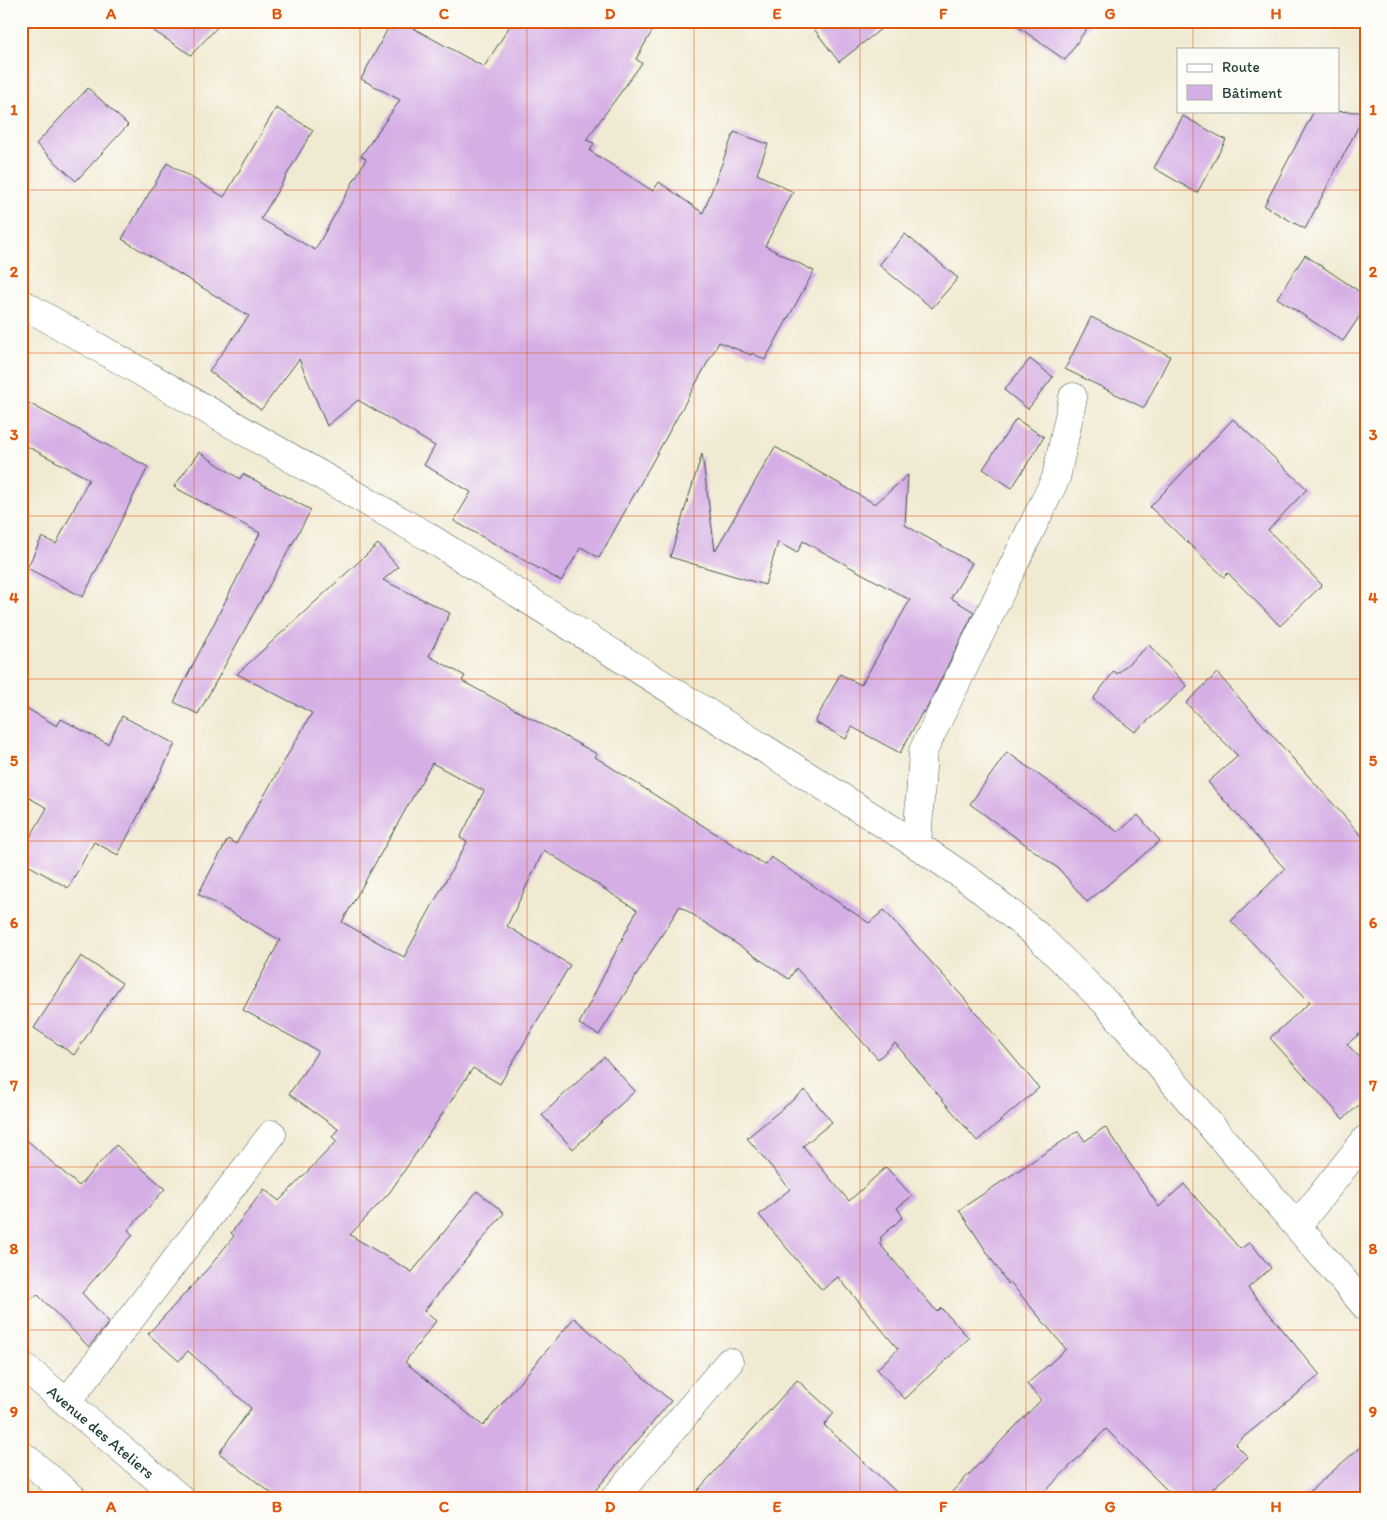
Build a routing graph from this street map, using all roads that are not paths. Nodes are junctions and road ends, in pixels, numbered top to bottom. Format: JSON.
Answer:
{"nodes":[{"id":1,"x":21,"y":304,"type":"edge"},
{"id":2,"x":1073,"y":397,"type":"dead end"},
{"id":3,"x":917,"y":845,"type":"junction"},
{"id":4,"x":272,"y":1134,"type":"dead end"},
{"id":5,"x":1366,"y":1139,"type":"edge"},
{"id":6,"x":1297,"y":1226,"type":"junction"},
{"id":7,"x":1366,"y":1307,"type":"edge"},
{"id":8,"x":729,"y":1362,"type":"dead end"},
{"id":9,"x":21,"y":1364,"type":"edge"},
{"id":10,"x":67,"y":1402,"type":"junction"},
{"id":11,"x":21,"y":1454,"type":"edge"},
{"id":12,"x":74,"y":1499,"type":"edge"},
{"id":13,"x":181,"y":1499,"type":"edge"},
{"id":14,"x":614,"y":1499,"type":"edge"}],
"edges":[{"from":1,"to":3,"type":"street"},
{"from":2,"to":3,"type":"street"},
{"from":3,"to":6,"type":"street"},
{"from":4,"to":10,"type":"street"},
{"from":5,"to":6,"type":"street"},
{"from":6,"to":7,"type":"street"},
{"from":8,"to":14,"type":"street"},
{"from":9,"to":10,"type":"street","name":"Avenue des Ateliers"},
{"from":10,"to":13,"type":"street","name":"Avenue des Ateliers"},
{"from":11,"to":12,"type":"street"}]}
